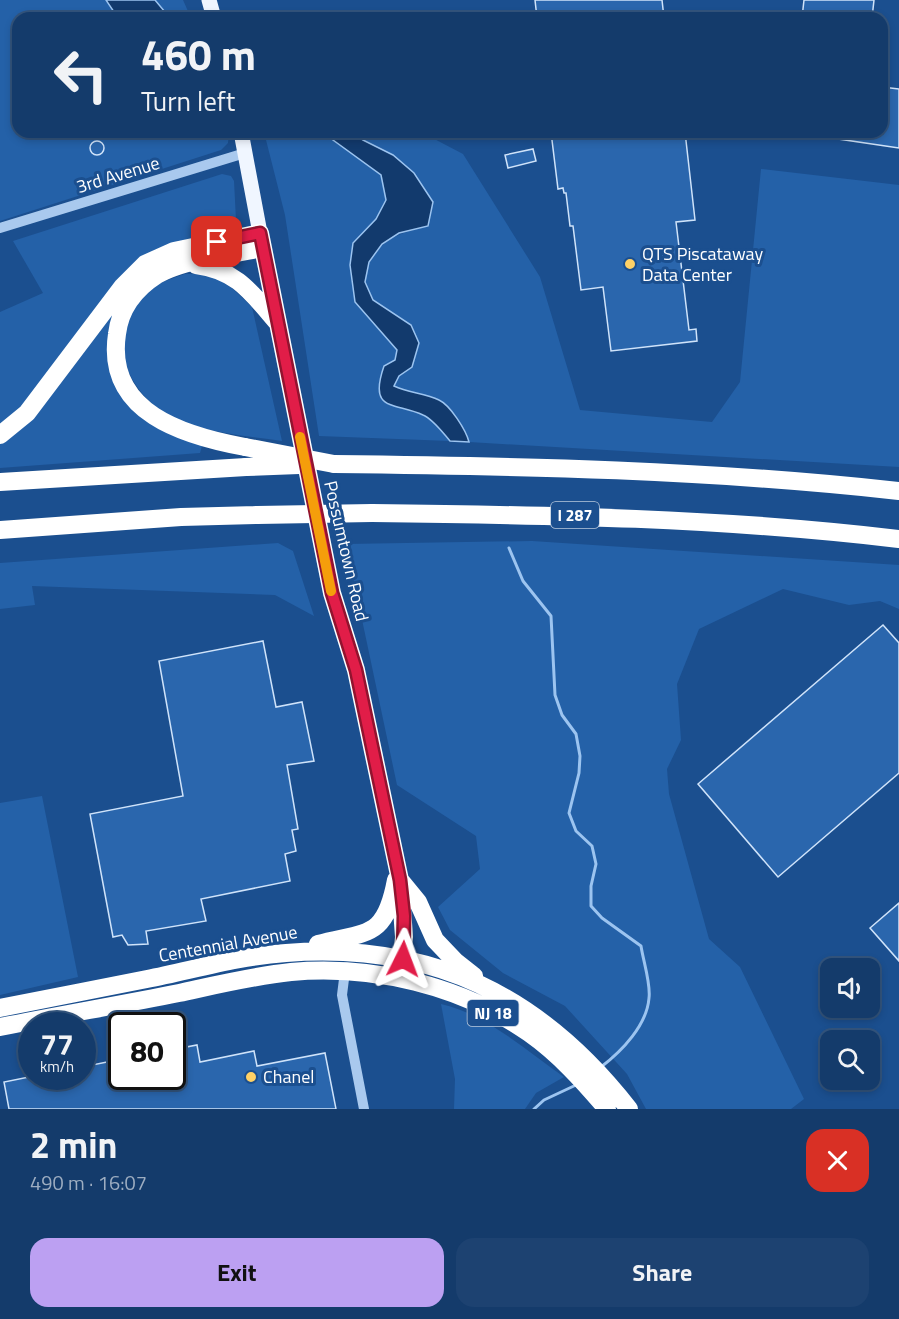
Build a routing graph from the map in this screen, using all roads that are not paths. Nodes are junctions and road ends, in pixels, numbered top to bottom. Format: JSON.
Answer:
{"nodes":[{"id":1,"x":242,"y":138,"type":"edge"},
{"id":2,"x":245,"y":153,"type":"junction"},
{"id":3,"x":0,"y":228,"type":"edge"},
{"id":4,"x":262,"y":241,"type":"junction"},
{"id":5,"x":188,"y":264,"type":"junction"},
{"id":6,"x":277,"y":322,"type":"junction"},
{"id":7,"x":0,"y":435,"type":"edge"},
{"id":8,"x":334,"y":464,"type":"junction"},
{"id":9,"x":0,"y":482,"type":"edge"},
{"id":10,"x":899,"y":491,"type":"edge"},
{"id":11,"x":2,"y":532,"type":"edge"},
{"id":12,"x":899,"y":539,"type":"edge"},
{"id":13,"x":399,"y":875,"type":"junction"},
{"id":14,"x":284,"y":953,"type":"junction"},
{"id":15,"x":403,"y":959,"type":"junction"},
{"id":16,"x":345,"y":971,"type":"junction"},
{"id":17,"x":400,"y":978,"type":"junction"},
{"id":18,"x":489,"y":989,"type":"junction"},
{"id":19,"x":0,"y":1008,"type":"edge"},
{"id":20,"x":0,"y":1027,"type":"edge"},
{"id":21,"x":579,"y":1064,"type":"junction"},
{"id":22,"x":364,"y":1109,"type":"edge"},
{"id":23,"x":607,"y":1109,"type":"edge"},
{"id":24,"x":629,"y":1109,"type":"edge"}],
"edges":[{"from":1,"to":2,"type":"main road","name":"Possumtown Road"},
{"from":2,"to":3,"type":"street","name":"3rd Avenue"},
{"from":2,"to":4,"type":"main road","name":"Possumtown Road"},
{"from":4,"to":5,"type":"highway"},
{"from":4,"to":6,"type":"highway","name":"Possumtown Road"},
{"from":4,"to":7,"type":"highway"},
{"from":5,"to":6,"type":"highway"},
{"from":5,"to":8,"type":"highway","bridge":true},
{"from":6,"to":13,"type":"highway","name":"Possumtown Road"},
{"from":8,"to":9,"type":"highway","bridge":true},
{"from":8,"to":10,"type":"highway"},
{"from":11,"to":12,"type":"highway","number":"I 287","bridge":true},
{"from":13,"to":14,"type":"highway"},
{"from":13,"to":15,"type":"highway","name":"Possumtown Road"},
{"from":13,"to":18,"type":"highway"},
{"from":14,"to":15,"type":"highway","name":"Centennial Avenue"},
{"from":14,"to":19,"type":"highway","name":"Centennial Avenue"},
{"from":15,"to":17,"type":"highway","name":"Possumtown Road"},
{"from":15,"to":18,"type":"highway","name":"Centennial Avenue","number":"NJ 18"},
{"from":16,"to":17,"type":"highway","name":"Centennial Avenue"},
{"from":16,"to":20,"type":"highway","name":"Centennial Avenue"},
{"from":16,"to":22,"type":"street"},
{"from":17,"to":21,"type":"highway","name":"Centennial Avenue","number":"NJ 18"},
{"from":18,"to":21,"type":"highway","name":"Centennial Avenue","number":"NJ 18"},
{"from":21,"to":23,"type":"highway","name":"Centennial Avenue","number":"NJ 18"},
{"from":21,"to":24,"type":"highway","name":"Centennial Avenue","number":"NJ 18"}]}
